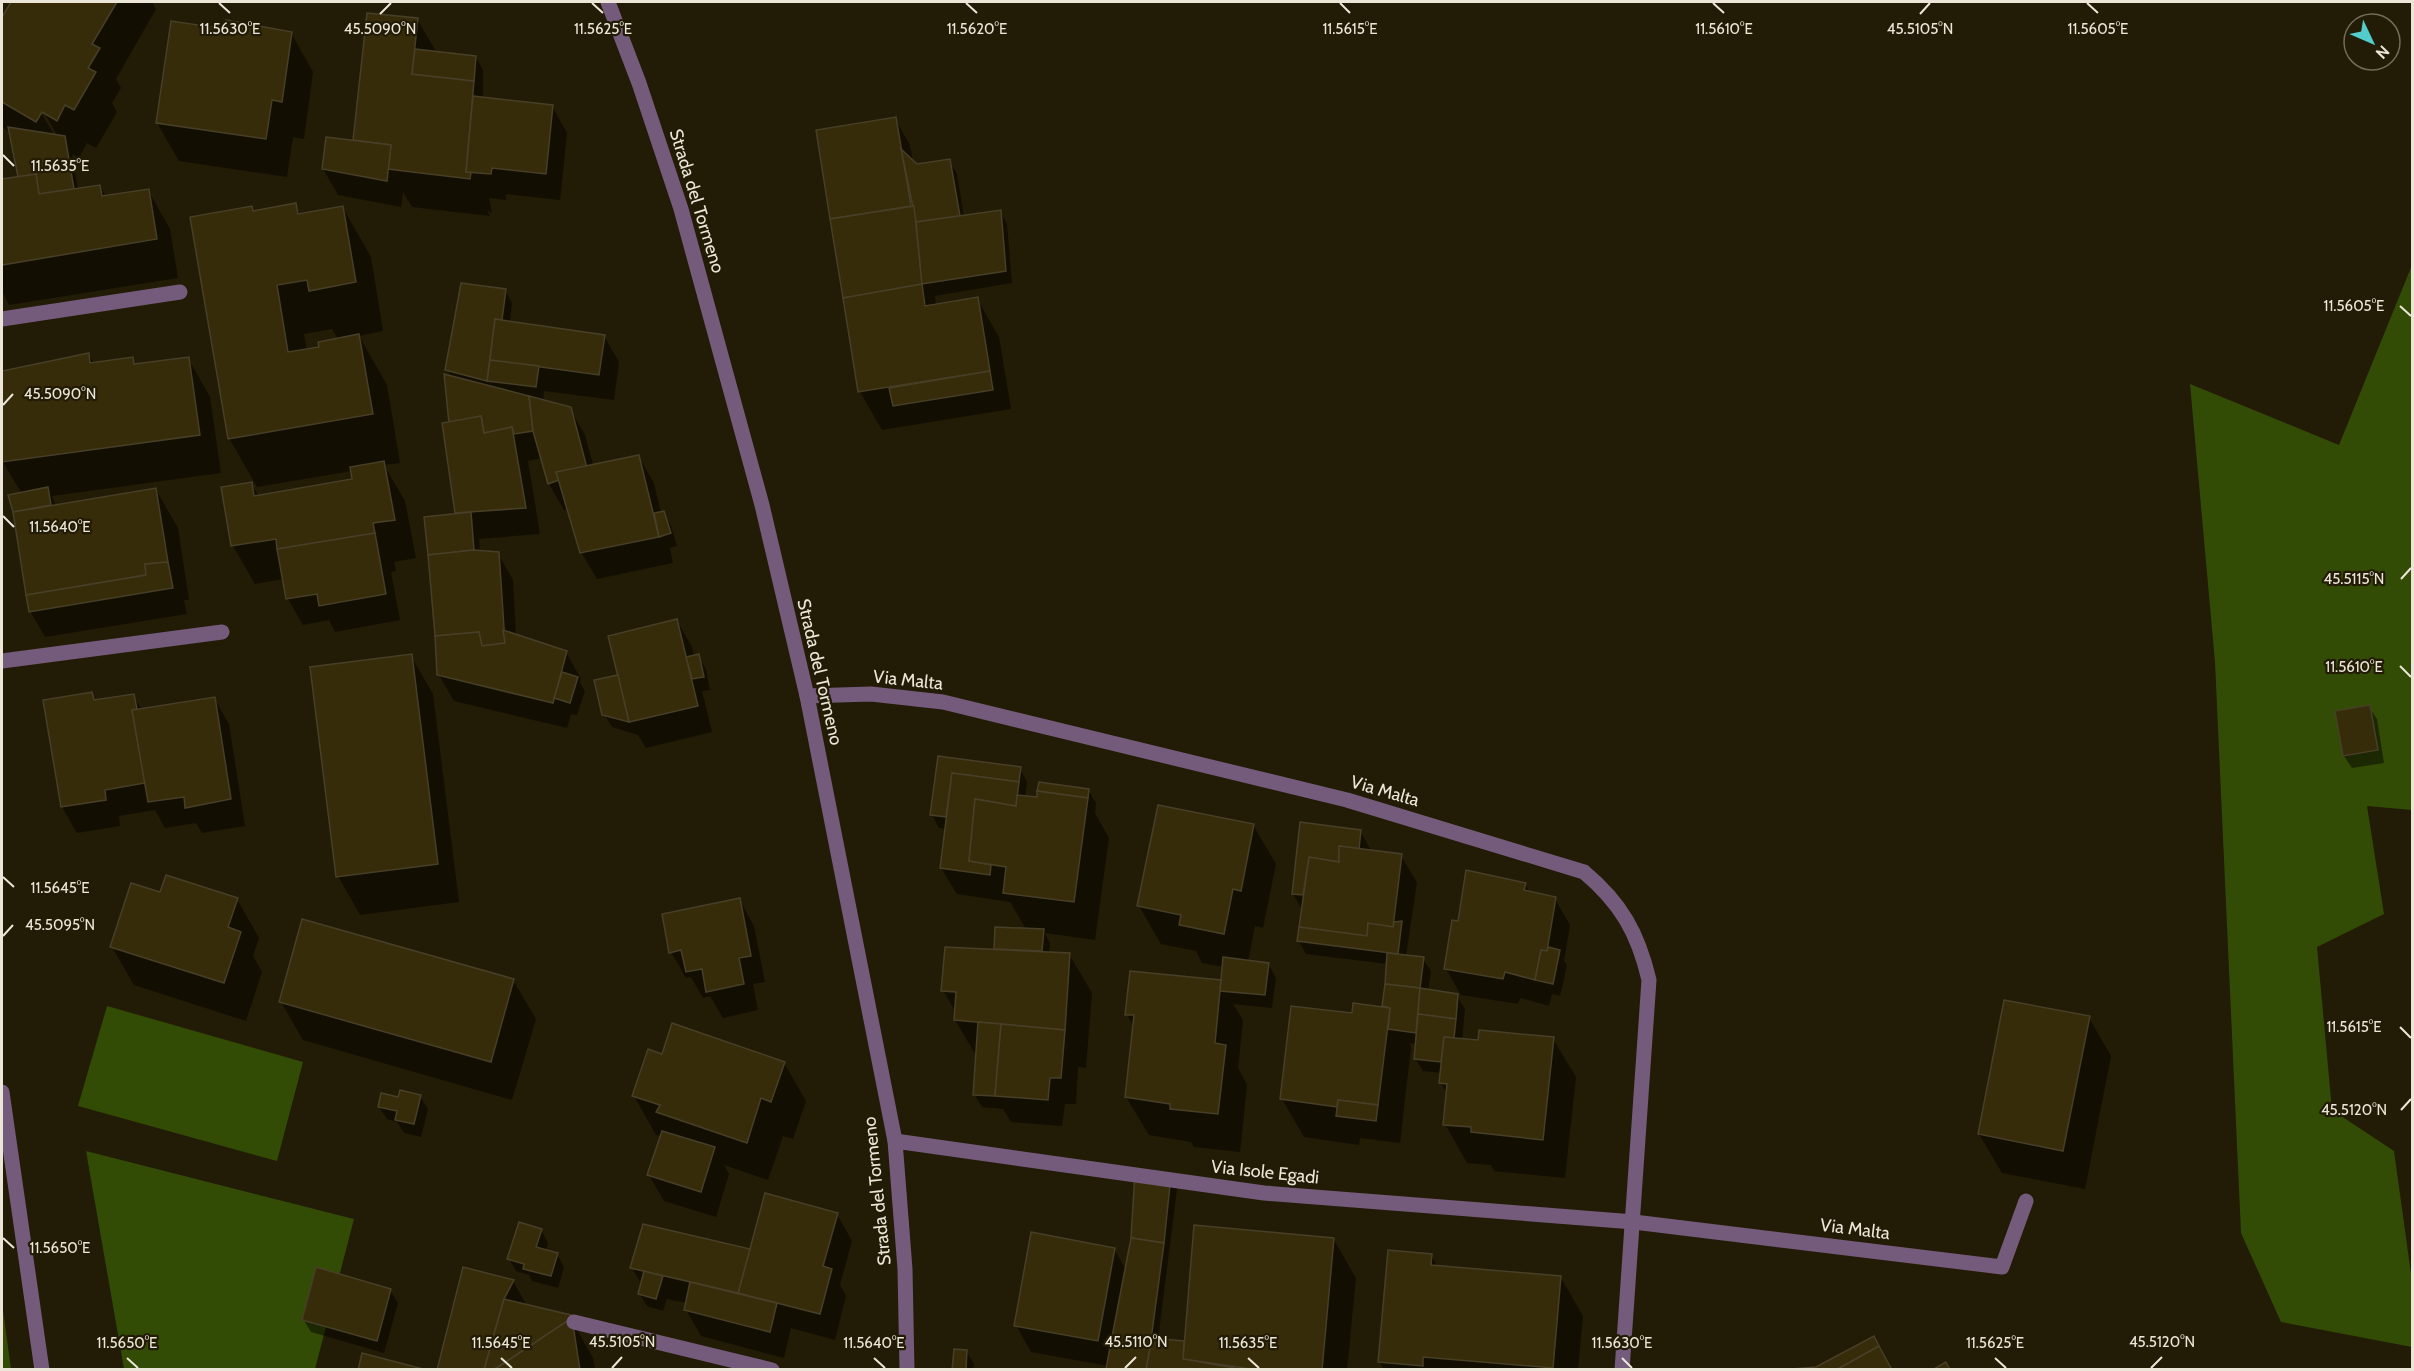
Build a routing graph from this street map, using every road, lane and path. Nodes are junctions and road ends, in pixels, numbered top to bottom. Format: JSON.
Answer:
{"nodes":[{"id":1,"x":608,"y":2,"type":"edge"},
{"id":2,"x":180,"y":292,"type":"dead end"},
{"id":3,"x":2,"y":319,"type":"edge"},
{"id":4,"x":222,"y":632,"type":"dead end"},
{"id":5,"x":2,"y":661,"type":"edge"},
{"id":6,"x":807,"y":696,"type":"junction"},
{"id":7,"x":2,"y":1092,"type":"edge"},
{"id":8,"x":895,"y":1141,"type":"junction"},
{"id":9,"x":2026,"y":1201,"type":"dead end"},
{"id":10,"x":1634,"y":1222,"type":"junction"},
{"id":11,"x":574,"y":1322,"type":"dead end"},
{"id":12,"x":42,"y":1370,"type":"edge"},
{"id":13,"x":772,"y":1370,"type":"edge"},
{"id":14,"x":907,"y":1370,"type":"edge"},
{"id":15,"x":1622,"y":1370,"type":"edge"}],
"edges":[{"from":1,"to":6,"type":"street","name":"Strada del Tormeno"},
{"from":2,"to":3,"type":"street"},
{"from":4,"to":5,"type":"street"},
{"from":6,"to":8,"type":"street","name":"Strada del Tormeno"},
{"from":6,"to":10,"type":"street","name":"Via Malta"},
{"from":7,"to":12,"type":"street"},
{"from":8,"to":10,"type":"street","name":"Via Isole Egadi"},
{"from":8,"to":14,"type":"street","name":"Strada del Tormeno"},
{"from":9,"to":10,"type":"street","name":"Via Malta"},
{"from":10,"to":15,"type":"street","name":"Via Malta"},
{"from":11,"to":13,"type":"street"}]}
